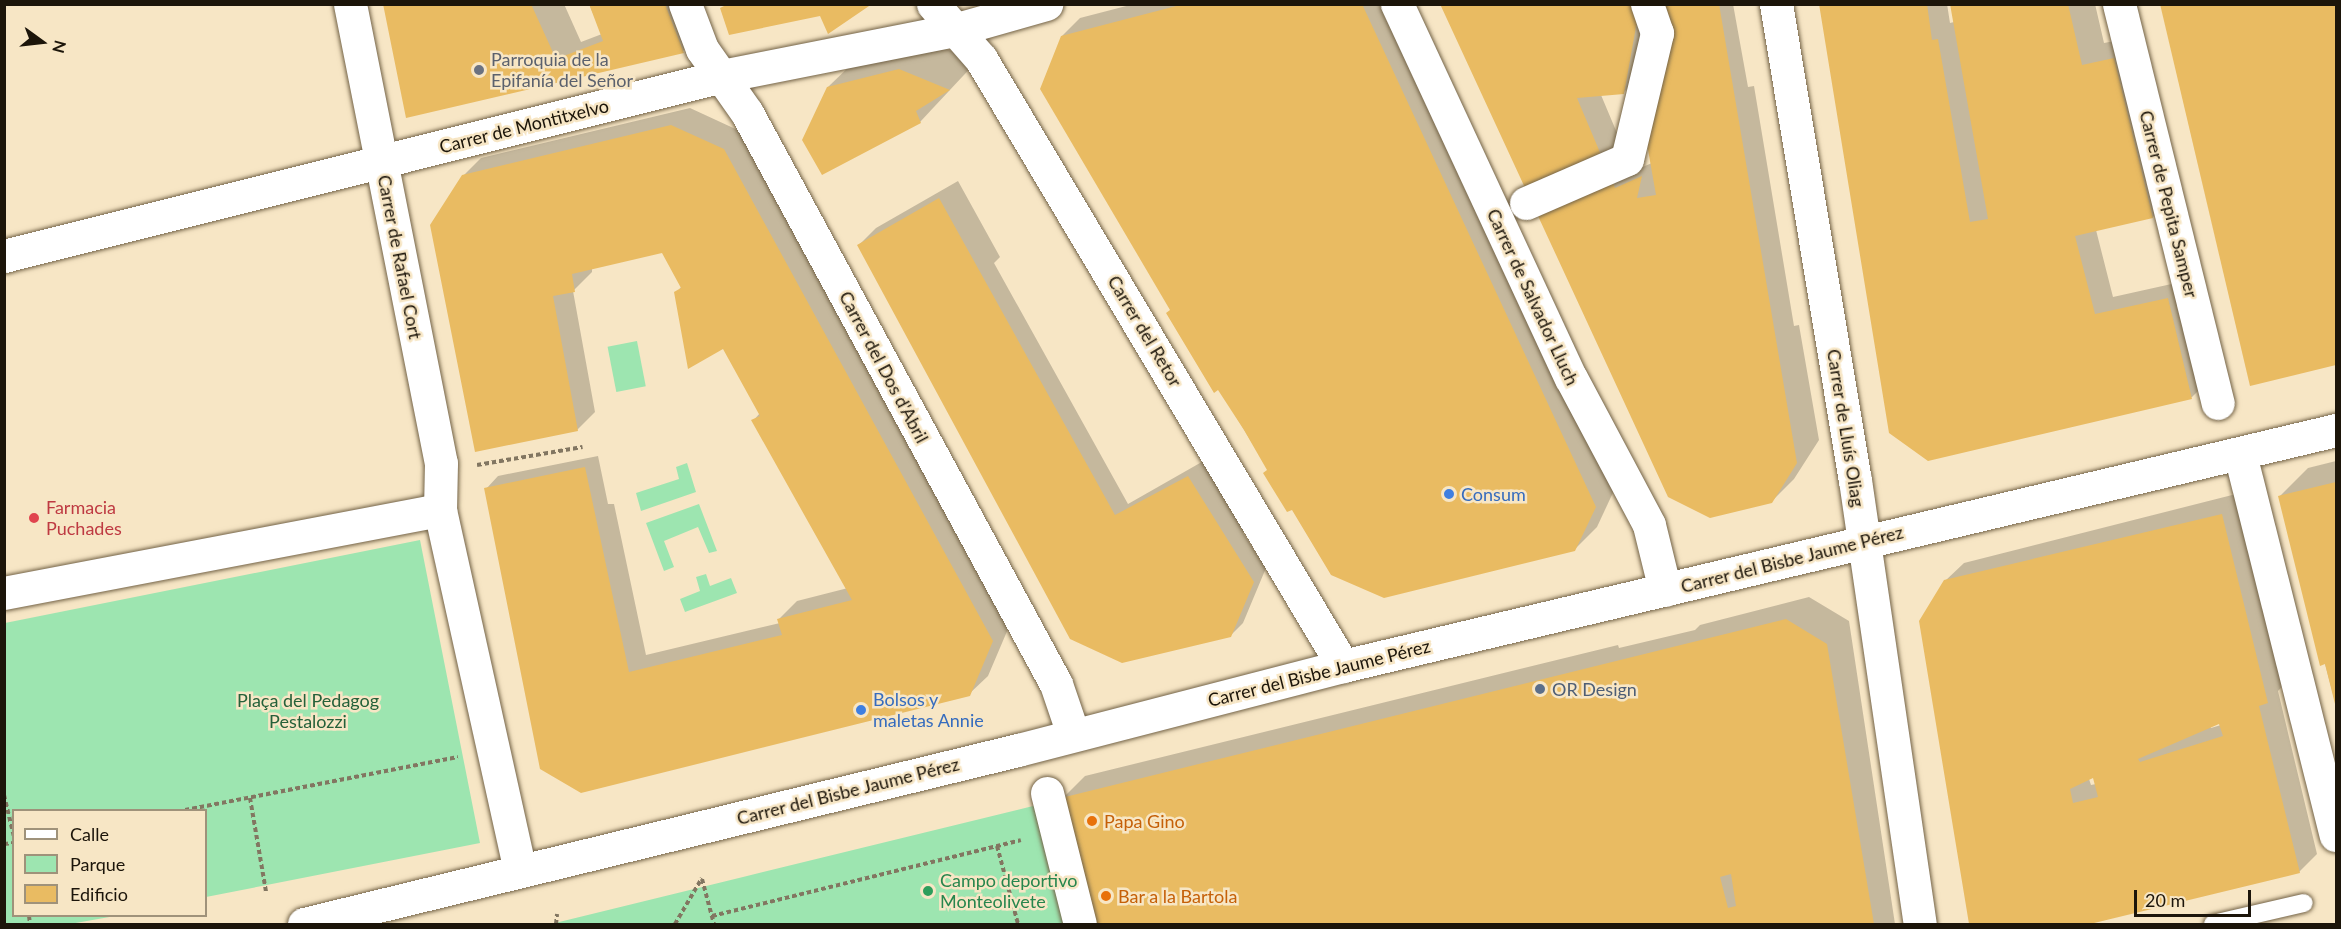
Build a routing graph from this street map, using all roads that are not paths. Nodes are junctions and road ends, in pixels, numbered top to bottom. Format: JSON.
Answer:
{"nodes":[{"id":1,"x":350,"y":4,"type":"edge"},
{"id":2,"x":685,"y":4,"type":"edge"},
{"id":3,"x":933,"y":4,"type":"edge"},
{"id":4,"x":1046,"y":4,"type":"edge"},
{"id":5,"x":1397,"y":4,"type":"edge"},
{"id":6,"x":1647,"y":4,"type":"edge"},
{"id":7,"x":1776,"y":4,"type":"edge"},
{"id":8,"x":2119,"y":4,"type":"edge"},
{"id":9,"x":954,"y":30,"type":"junction"},
{"id":10,"x":722,"y":76,"type":"junction"},
{"id":11,"x":381,"y":162,"type":"junction"},
{"id":12,"x":1527,"y":203,"type":"dead end"},
{"id":13,"x":4,"y":255,"type":"edge"},
{"id":14,"x":2218,"y":402,"type":"dead end"},
{"id":15,"x":2337,"y":430,"type":"edge"},
{"id":16,"x":2240,"y":454,"type":"junction"},
{"id":17,"x":440,"y":510,"type":"junction"},
{"id":18,"x":1864,"y":541,"type":"junction"},
{"id":19,"x":1665,"y":590,"type":"junction"},
{"id":20,"x":4,"y":593,"type":"edge"},
{"id":21,"x":1343,"y":666,"type":"junction"},
{"id":22,"x":1073,"y":734,"type":"junction"},
{"id":23,"x":1047,"y":793,"type":"dead end"},
{"id":24,"x":2337,"y":836,"type":"edge"},
{"id":25,"x":520,"y":870,"type":"junction"},
{"id":26,"x":2304,"y":903,"type":"dead end"},
{"id":27,"x":320,"y":923,"type":"edge"},
{"id":28,"x":1080,"y":924,"type":"edge"},
{"id":29,"x":1920,"y":924,"type":"edge"},
{"id":30,"x":2213,"y":924,"type":"edge"}],
"edges":[{"from":1,"to":11,"type":"street","name":"Carrer de Rafael Cort"},
{"from":2,"to":10,"type":"street","name":"Carrer del Dos d'Abril"},
{"from":3,"to":9,"type":"street","name":"Carrer del Retor"},
{"from":4,"to":9,"type":"street","name":"Carrer de Montitxelvo"},
{"from":5,"to":19,"type":"street","name":"Carrer de Salvador Lluch"},
{"from":6,"to":12,"type":"street"},
{"from":7,"to":18,"type":"street","name":"Carrer de Lluís Oliag"},
{"from":8,"to":14,"type":"street","name":"Carrer de Pepita Samper"},
{"from":9,"to":10,"type":"street","name":"Carrer de Montitxelvo"},
{"from":9,"to":21,"type":"street","name":"Carrer del Retor"},
{"from":10,"to":11,"type":"street","name":"Carrer de Montitxelvo"},
{"from":10,"to":22,"type":"street","name":"Carrer del Dos d'Abril"},
{"from":11,"to":13,"type":"street","name":"Carrer de Montitxelvo"},
{"from":11,"to":17,"type":"street","name":"Carrer de Rafael Cort"},
{"from":15,"to":16,"type":"street","name":"Carrer del Bisbe Jaume Pérez"},
{"from":16,"to":18,"type":"street","name":"Carrer del Bisbe Jaume Pérez"},
{"from":16,"to":24,"type":"street"},
{"from":17,"to":20,"type":"street"},
{"from":17,"to":25,"type":"street"},
{"from":18,"to":19,"type":"street","name":"Carrer del Bisbe Jaume Pérez"},
{"from":18,"to":29,"type":"street","name":"Carrer de Lluís Oliag"},
{"from":19,"to":21,"type":"street","name":"Carrer del Bisbe Jaume Pérez"},
{"from":21,"to":22,"type":"street","name":"Carrer del Bisbe Jaume Pérez"},
{"from":22,"to":25,"type":"street","name":"Carrer del Bisbe Jaume Pérez"},
{"from":23,"to":28,"type":"street"},
{"from":25,"to":27,"type":"street","name":"Carrer del Bisbe Jaume Pérez"},
{"from":26,"to":30,"type":"lane"}]}
